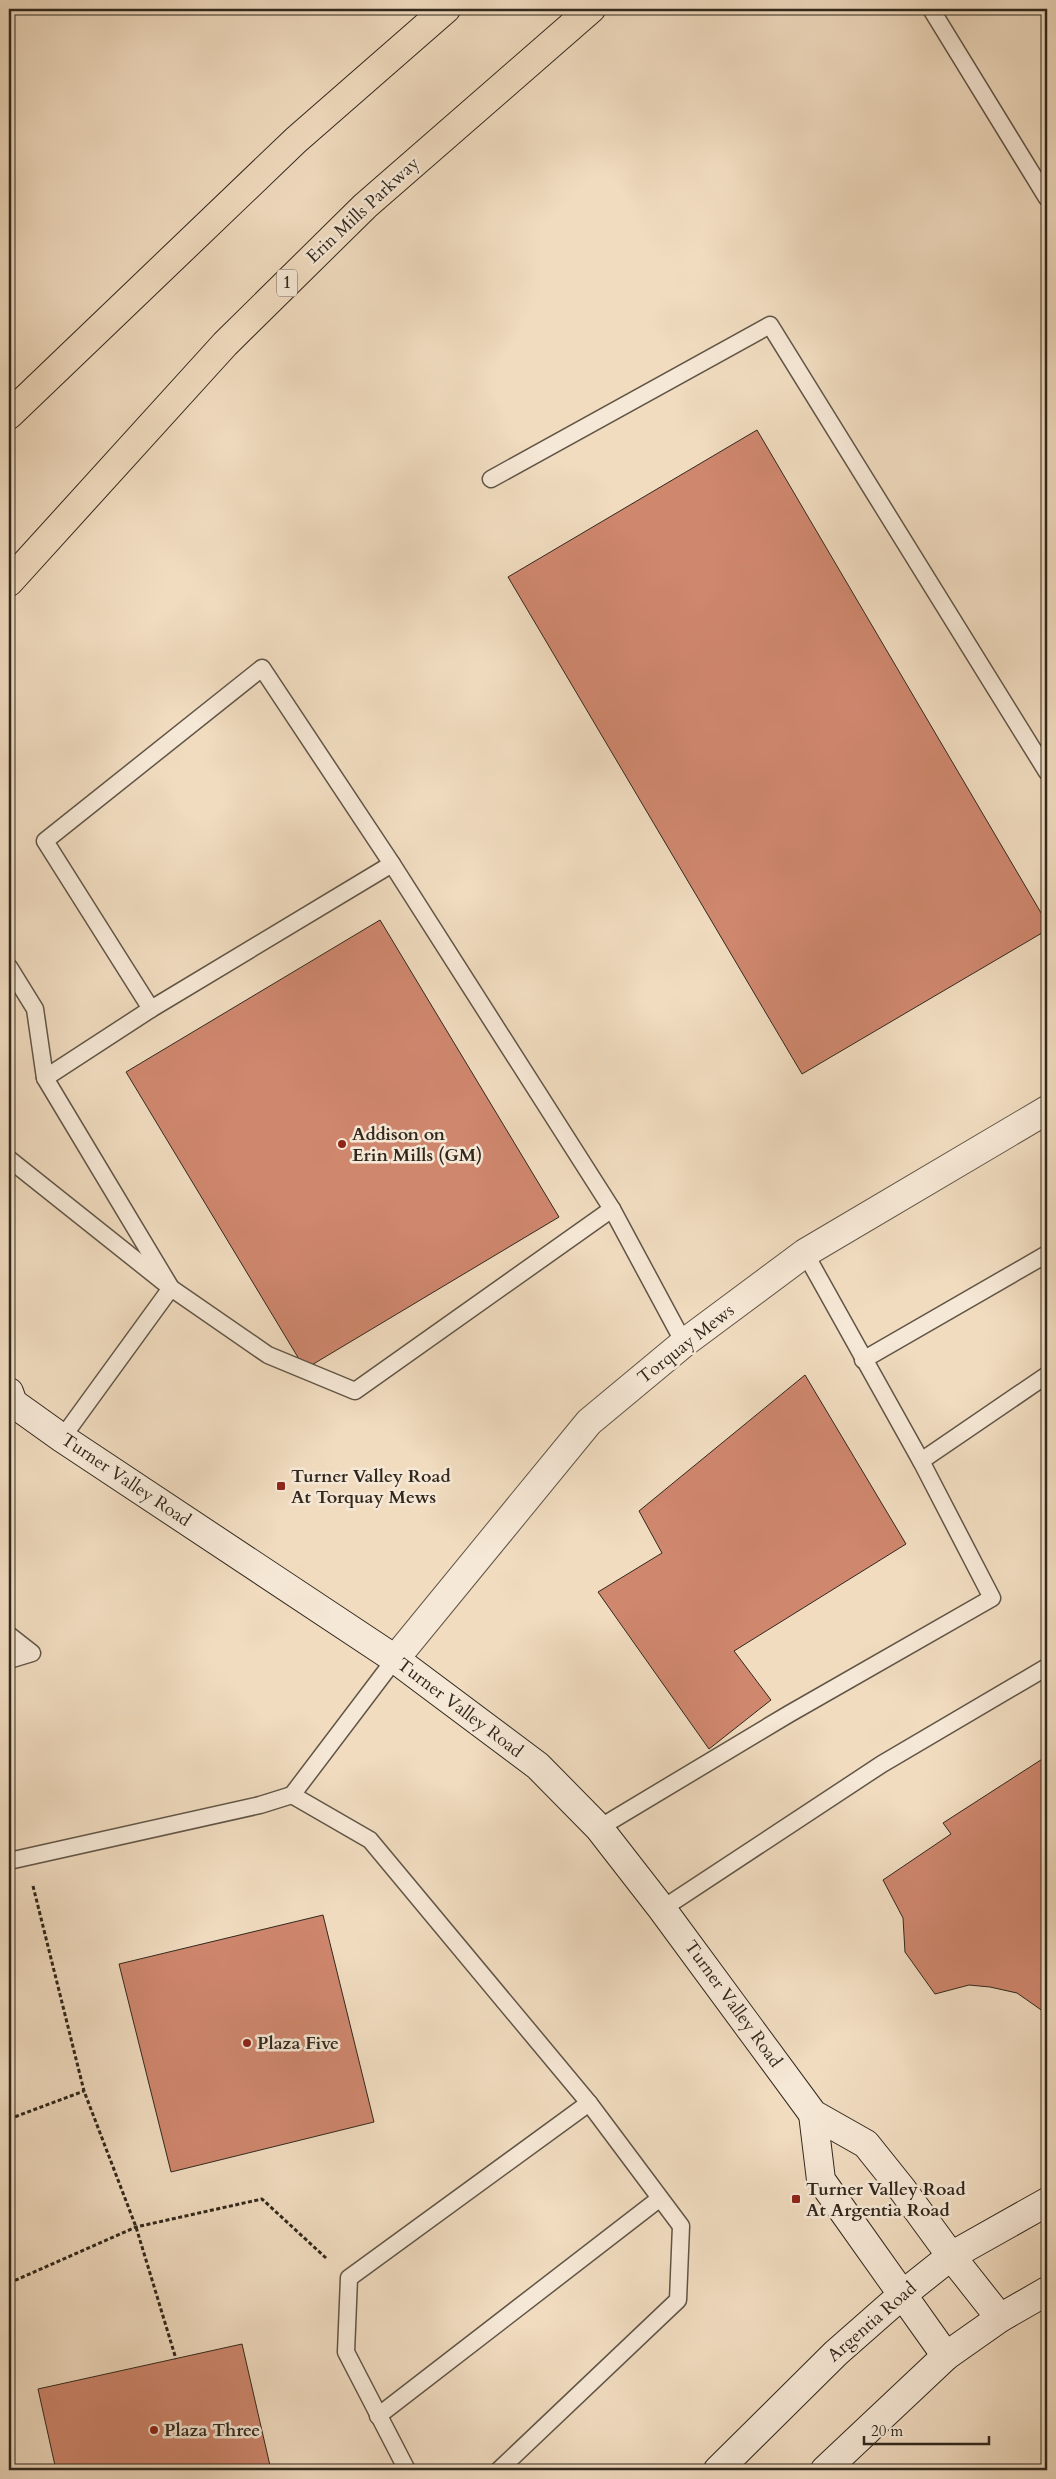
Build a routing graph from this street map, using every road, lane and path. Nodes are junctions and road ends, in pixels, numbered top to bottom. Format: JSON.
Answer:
{"nodes":[{"id":1,"x":446,"y":9,"type":"edge"},
{"id":2,"x":591,"y":9,"type":"edge"},
{"id":3,"x":931,"y":9,"type":"edge"},
{"id":4,"x":1047,"y":198,"type":"edge"},
{"id":5,"x":9,"y":415,"type":"edge"},
{"id":6,"x":491,"y":479,"type":"dead end"},
{"id":7,"x":9,"y":582,"type":"edge"},
{"id":8,"x":1047,"y":772,"type":"edge"},
{"id":9,"x":392,"y":864,"type":"junction"},
{"id":10,"x":9,"y":967,"type":"edge"},
{"id":11,"x":151,"y":1009,"type":"junction"},
{"id":12,"x":45,"y":1078,"type":"junction"},
{"id":13,"x":1047,"y":1110,"type":"edge"},
{"id":14,"x":9,"y":1159,"type":"edge"},
{"id":15,"x":612,"y":1209,"type":"junction"},
{"id":16,"x":806,"y":1253,"type":"junction"},
{"id":17,"x":1047,"y":1254,"type":"edge"},
{"id":18,"x":171,"y":1288,"type":"junction"},
{"id":19,"x":684,"y":1342,"type":"junction"},
{"id":20,"x":863,"y":1360,"type":"junction"},
{"id":21,"x":1047,"y":1375,"type":"edge"},
{"id":22,"x":10,"y":1400,"type":"edge"},
{"id":23,"x":62,"y":1438,"type":"junction"},
{"id":24,"x":921,"y":1461,"type":"junction"},
{"id":25,"x":9,"y":1636,"type":"edge"},
{"id":26,"x":395,"y":1659,"type":"junction"},
{"id":27,"x":9,"y":1660,"type":"edge"},
{"id":28,"x":1047,"y":1668,"type":"edge"},
{"id":29,"x":292,"y":1795,"type":"junction"},
{"id":30,"x":598,"y":1828,"type":"junction"},
{"id":31,"x":26,"y":1856,"type":"junction"},
{"id":32,"x":9,"y":1861,"type":"edge"},
{"id":33,"x":662,"y":1909,"type":"junction"},
{"id":34,"x":84,"y":2091,"type":"junction"},
{"id":35,"x":589,"y":2103,"type":"junction"},
{"id":36,"x":813,"y":2114,"type":"junction"},
{"id":37,"x":9,"y":2119,"type":"edge"},
{"id":38,"x":659,"y":2199,"type":"junction"},
{"id":39,"x":1047,"y":2202,"type":"edge"},
{"id":40,"x":136,"y":2227,"type":"junction"},
{"id":41,"x":951,"y":2256,"type":"junction"},
{"id":42,"x":348,"y":2278,"type":"junction"},
{"id":43,"x":9,"y":2283,"type":"edge"},
{"id":44,"x":1047,"y":2291,"type":"edge"},
{"id":45,"x":902,"y":2294,"type":"junction"},
{"id":46,"x":1000,"y":2318,"type":"junction"},
{"id":47,"x":946,"y":2356,"type":"junction"},
{"id":48,"x":176,"y":2358,"type":"dead end"},
{"id":49,"x":378,"y":2416,"type":"junction"},
{"id":50,"x":830,"y":2469,"type":"edge"},
{"id":51,"x":407,"y":2470,"type":"edge"},
{"id":52,"x":499,"y":2470,"type":"edge"},
{"id":53,"x":718,"y":2470,"type":"edge"}],
"edges":[{"from":1,"to":5,"type":"main road"},
{"from":2,"to":7,"type":"main road","name":"Erin Mills Parkway","number":"1"},
{"from":3,"to":4,"type":"lane"},
{"from":6,"to":8,"type":"lane"},
{"from":9,"to":11,"type":"lane"},
{"from":9,"to":11,"type":"lane"},
{"from":9,"to":15,"type":"lane"},
{"from":10,"to":12,"type":"lane"},
{"from":11,"to":12,"type":"lane"},
{"from":12,"to":18,"type":"lane"},
{"from":13,"to":16,"type":"street","name":"Torquay Mews"},
{"from":14,"to":18,"type":"lane"},
{"from":15,"to":18,"type":"lane"},
{"from":15,"to":19,"type":"lane"},
{"from":16,"to":19,"type":"street","name":"Torquay Mews"},
{"from":16,"to":20,"type":"lane"},
{"from":17,"to":20,"type":"lane"},
{"from":18,"to":23,"type":"lane"},
{"from":19,"to":26,"type":"street","name":"Torquay Mews"},
{"from":20,"to":24,"type":"lane"},
{"from":21,"to":24,"type":"lane"},
{"from":22,"to":23,"type":"street","name":"Turner Valley Road"},
{"from":23,"to":26,"type":"street","name":"Turner Valley Road"},
{"from":24,"to":30,"type":"lane"},
{"from":25,"to":27,"type":"lane"},
{"from":26,"to":29,"type":"lane"},
{"from":26,"to":30,"type":"street","name":"Turner Valley Road"},
{"from":28,"to":33,"type":"lane"},
{"from":29,"to":31,"type":"lane"},
{"from":29,"to":35,"type":"lane"},
{"from":30,"to":33,"type":"street","name":"Turner Valley Road"},
{"from":31,"to":32,"type":"lane"},
{"from":31,"to":34,"type":"path"},
{"from":33,"to":36,"type":"street","name":"Turner Valley Road"},
{"from":34,"to":37,"type":"path"},
{"from":34,"to":40,"type":"path"},
{"from":35,"to":38,"type":"lane"},
{"from":35,"to":42,"type":"lane"},
{"from":36,"to":41,"type":"street","name":"Turner Valley Road"},
{"from":36,"to":45,"type":"street","name":"Turner Valley Road"},
{"from":38,"to":49,"type":"lane"},
{"from":38,"to":52,"type":"lane"},
{"from":39,"to":41,"type":"street","name":"Argentia Road"},
{"from":40,"to":42,"type":"path"},
{"from":40,"to":43,"type":"path"},
{"from":40,"to":48,"type":"path"},
{"from":41,"to":45,"type":"street","name":"Argentia Road"},
{"from":41,"to":46,"type":"street","name":"Turner Valley Road"},
{"from":42,"to":49,"type":"lane"},
{"from":44,"to":46,"type":"street"},
{"from":45,"to":47,"type":"street","name":"Turner Valley Road"},
{"from":45,"to":53,"type":"street","name":"Argentia Road"},
{"from":46,"to":47,"type":"street"},
{"from":47,"to":50,"type":"street"},
{"from":49,"to":51,"type":"lane"}]}
